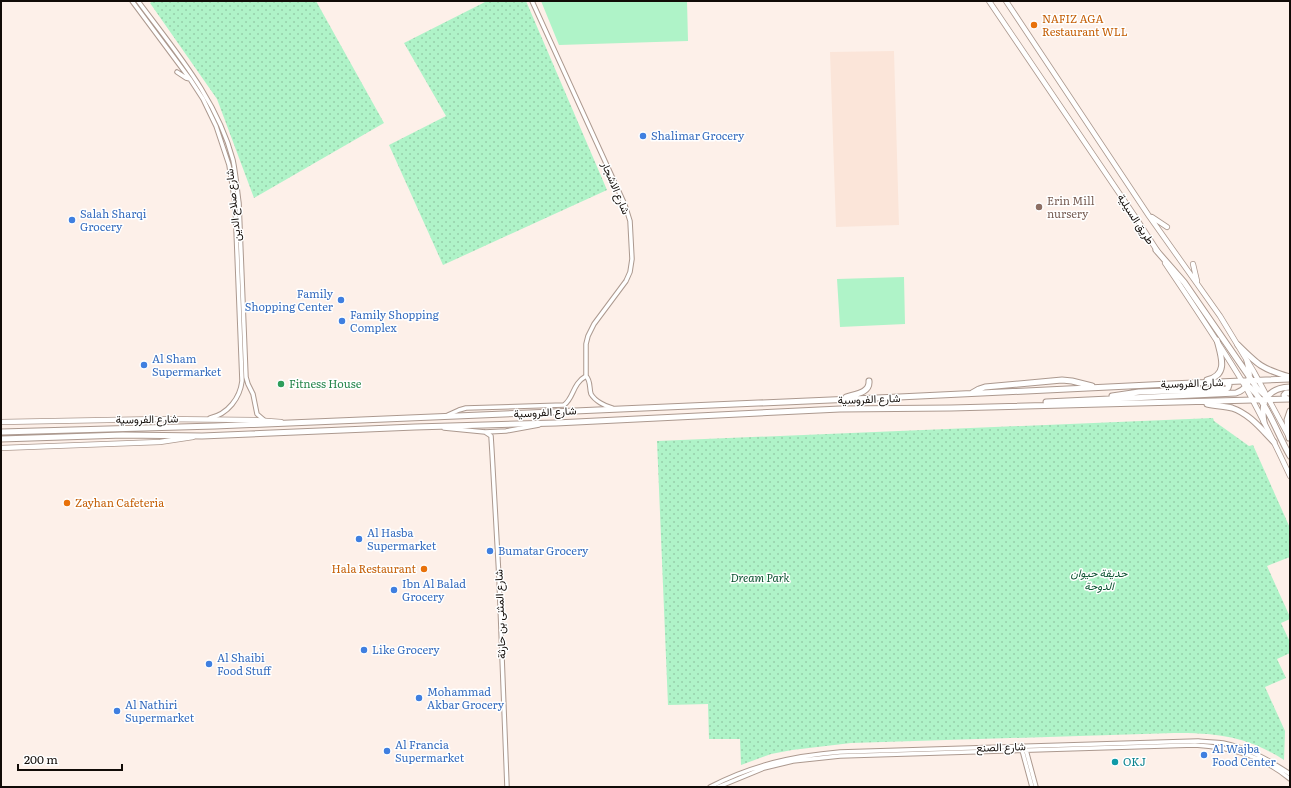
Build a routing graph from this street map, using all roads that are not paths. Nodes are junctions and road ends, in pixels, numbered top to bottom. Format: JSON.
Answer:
{"nodes":[{"id":1,"x":132,"y":1,"type":"edge"},
{"id":2,"x":138,"y":1,"type":"edge"},
{"id":3,"x":532,"y":1,"type":"edge"},
{"id":4,"x":989,"y":1,"type":"edge"},
{"id":5,"x":1006,"y":1,"type":"edge"},
{"id":6,"x":177,"y":72,"type":"dead end"},
{"id":7,"x":193,"y":75,"type":"junction"},
{"id":8,"x":190,"y":79,"type":"junction"},
{"id":9,"x":1149,"y":216,"type":"junction"},
{"id":10,"x":1167,"y":227,"type":"dead end"},
{"id":11,"x":1156,"y":250,"type":"junction"},
{"id":12,"x":1193,"y":264,"type":"dead end"},
{"id":13,"x":1198,"y":284,"type":"junction"},
{"id":14,"x":1217,"y":340,"type":"junction"},
{"id":15,"x":1238,"y":345,"type":"junction"},
{"id":16,"x":1247,"y":361,"type":"junction"},
{"id":17,"x":586,"y":376,"type":"junction"},
{"id":18,"x":1290,"y":378,"type":"edge"},
{"id":19,"x":1242,"y":381,"type":"junction"},
{"id":20,"x":1259,"y":381,"type":"junction"},
{"id":21,"x":248,"y":382,"type":"junction"},
{"id":22,"x":870,"y":382,"type":"dead end"},
{"id":23,"x":1225,"y":382,"type":"junction"},
{"id":24,"x":1248,"y":382,"type":"junction"},
{"id":25,"x":242,"y":383,"type":"junction"},
{"id":26,"x":1196,"y":383,"type":"junction"},
{"id":27,"x":1099,"y":387,"type":"junction"},
{"id":28,"x":1290,"y":387,"type":"edge"},
{"id":29,"x":1290,"y":393,"type":"edge"},
{"id":30,"x":972,"y":394,"type":"junction"},
{"id":31,"x":1290,"y":399,"type":"edge"},
{"id":32,"x":839,"y":400,"type":"junction"},
{"id":33,"x":1080,"y":400,"type":"junction"},
{"id":34,"x":1265,"y":400,"type":"junction"},
{"id":35,"x":1253,"y":401,"type":"junction"},
{"id":36,"x":1192,"y":402,"type":"junction"},
{"id":37,"x":1012,"y":406,"type":"junction"},
{"id":38,"x":614,"y":409,"type":"junction"},
{"id":39,"x":1290,"y":411,"type":"edge"},
{"id":40,"x":447,"y":416,"type":"junction"},
{"id":41,"x":206,"y":419,"type":"junction"},
{"id":42,"x":265,"y":420,"type":"junction"},
{"id":43,"x":1,"y":422,"type":"edge"},
{"id":44,"x":293,"y":422,"type":"junction"},
{"id":45,"x":1264,"y":422,"type":"junction"},
{"id":46,"x":556,"y":423,"type":"junction"},
{"id":47,"x":415,"y":427,"type":"junction"},
{"id":48,"x":1,"y":432,"type":"edge"},
{"id":49,"x":485,"y":432,"type":"junction"},
{"id":50,"x":500,"y":432,"type":"junction"},
{"id":51,"x":202,"y":436,"type":"junction"},
{"id":52,"x":1,"y":439,"type":"edge"},
{"id":53,"x":1290,"y":439,"type":"edge"},
{"id":54,"x":492,"y":440,"type":"junction"},
{"id":55,"x":1274,"y":442,"type":"junction"},
{"id":56,"x":1,"y":448,"type":"edge"},
{"id":57,"x":1290,"y":456,"type":"edge"},
{"id":58,"x":1290,"y":476,"type":"edge"},
{"id":59,"x":1024,"y":748,"type":"junction"},
{"id":60,"x":894,"y":752,"type":"junction"},
{"id":61,"x":1290,"y":774,"type":"edge"},
{"id":62,"x":1290,"y":779,"type":"edge"},
{"id":63,"x":506,"y":787,"type":"edge"},
{"id":64,"x":710,"y":787,"type":"edge"},
{"id":65,"x":718,"y":787,"type":"edge"},
{"id":66,"x":1032,"y":787,"type":"edge"},
{"id":67,"x":1036,"y":787,"type":"edge"}],
"edges":[{"from":1,"to":8,"type":"street","name":"شارع صلاح الدين"},
{"from":2,"to":7,"type":"street","name":"شارع صلاح الدين"},
{"from":3,"to":17,"type":"street","name":"شارع الاشجار"},
{"from":4,"to":11,"type":"main road","name":"طريق السيلية"},
{"from":5,"to":9,"type":"main road","name":"طريق السيلية"},
{"from":6,"to":8,"type":"street"},
{"from":7,"to":8,"type":"street"},
{"from":7,"to":21,"type":"street","name":"شارع صلاح الدين"},
{"from":8,"to":25,"type":"street","name":"شارع صلاح الدين"},
{"from":9,"to":10,"type":"main road"},
{"from":9,"to":13,"type":"main road","name":"طريق السيلية"},
{"from":11,"to":14,"type":"main road","name":"طريق السيلية"},
{"from":11,"to":24,"type":"highway"},
{"from":12,"to":13,"type":"main road"},
{"from":13,"to":15,"type":"main road","name":"طريق السيلية"},
{"from":14,"to":19,"type":"main road","name":"طريق السيلية"},
{"from":14,"to":26,"type":"highway"},
{"from":15,"to":16,"type":"main road","name":"طريق السيلية"},
{"from":15,"to":18,"type":"highway"},
{"from":16,"to":20,"type":"main road","name":"طريق السيلية"},
{"from":16,"to":24,"type":"highway"},
{"from":17,"to":38,"type":"street","name":"شارع الاشجار"},
{"from":17,"to":40,"type":"street","name":"شارع الفروسية"},
{"from":18,"to":20,"type":"highway"},
{"from":19,"to":23,"type":"highway","name":"شارع الفروسية"},
{"from":19,"to":24,"type":"highway"},
{"from":20,"to":24,"type":"highway"},
{"from":20,"to":34,"type":"main road","name":"طريق السيلية"},
{"from":21,"to":25,"type":"street"},
{"from":21,"to":42,"type":"street","name":"شارع صلاح الدين"},
{"from":22,"to":32,"type":"highway"},
{"from":23,"to":26,"type":"highway","name":"شارع الفروسية"},
{"from":23,"to":33,"type":"highway"},
{"from":24,"to":33,"type":"highway"},
{"from":24,"to":34,"type":"highway"},
{"from":24,"to":35,"type":"main road"},
{"from":25,"to":41,"type":"street","name":"شارع صلاح الدين"},
{"from":26,"to":27,"type":"highway","name":"شارع الفروسية"},
{"from":27,"to":30,"type":"highway","name":"شارع الفروسية"},
{"from":27,"to":30,"type":"highway"},
{"from":28,"to":34,"type":"highway"},
{"from":29,"to":31,"type":"highway"},
{"from":30,"to":32,"type":"highway","name":"شارع الفروسية"},
{"from":31,"to":34,"type":"highway","name":"شارع الفروسية"},
{"from":32,"to":38,"type":"highway","name":"شارع الفروسية"},
{"from":33,"to":37,"type":"highway"},
{"from":34,"to":35,"type":"highway","name":"شارع الفروسية"},
{"from":34,"to":45,"type":"highway"},
{"from":34,"to":53,"type":"main road","name":"طريق السيلية"},
{"from":34,"to":57,"type":"highway"},
{"from":35,"to":36,"type":"highway","name":"شارع الفروسية"},
{"from":35,"to":45,"type":"main road"},
{"from":36,"to":37,"type":"highway","name":"شارع الفروسية"},
{"from":36,"to":55,"type":"highway"},
{"from":37,"to":46,"type":"highway","name":"شارع الفروسية"},
{"from":38,"to":40,"type":"highway","name":"شارع الفروسية"},
{"from":39,"to":53,"type":"highway"},
{"from":40,"to":44,"type":"highway","name":"شارع الفروسية"},
{"from":41,"to":42,"type":"main road","name":"شارع الفروسية"},
{"from":41,"to":43,"type":"main road","name":"شارع الفروسية"},
{"from":42,"to":44,"type":"main road","name":"شارع الفروسية"},
{"from":44,"to":48,"type":"highway","name":"شارع الفروسية"},
{"from":45,"to":55,"type":"main road"},
{"from":46,"to":47,"type":"highway","name":"شارع الفروسية"},
{"from":46,"to":50,"type":"street","name":"شارع الفروسية"},
{"from":47,"to":49,"type":"street","name":"شارع الفروسية"},
{"from":47,"to":51,"type":"highway","name":"شارع الفروسية"},
{"from":49,"to":50,"type":"street","name":"شارع الفروسية"},
{"from":49,"to":54,"type":"street"},
{"from":50,"to":54,"type":"street"},
{"from":51,"to":52,"type":"highway","name":"شارع الفروسية"},
{"from":51,"to":56,"type":"main road","name":"شارع الفروسية"},
{"from":54,"to":63,"type":"street","name":"شارع المثنى بن حارثة"},
{"from":55,"to":58,"type":"main road"},
{"from":59,"to":60,"type":"street","name":"شارع الصنع"},
{"from":59,"to":61,"type":"street","name":"شارع الصنع"},
{"from":59,"to":62,"type":"street","name":"شارع الصنع"},
{"from":59,"to":66,"type":"street"},
{"from":59,"to":67,"type":"street"},
{"from":60,"to":64,"type":"street","name":"شارع الصنع"},
{"from":60,"to":65,"type":"street","name":"شارع الصنع"}]}
